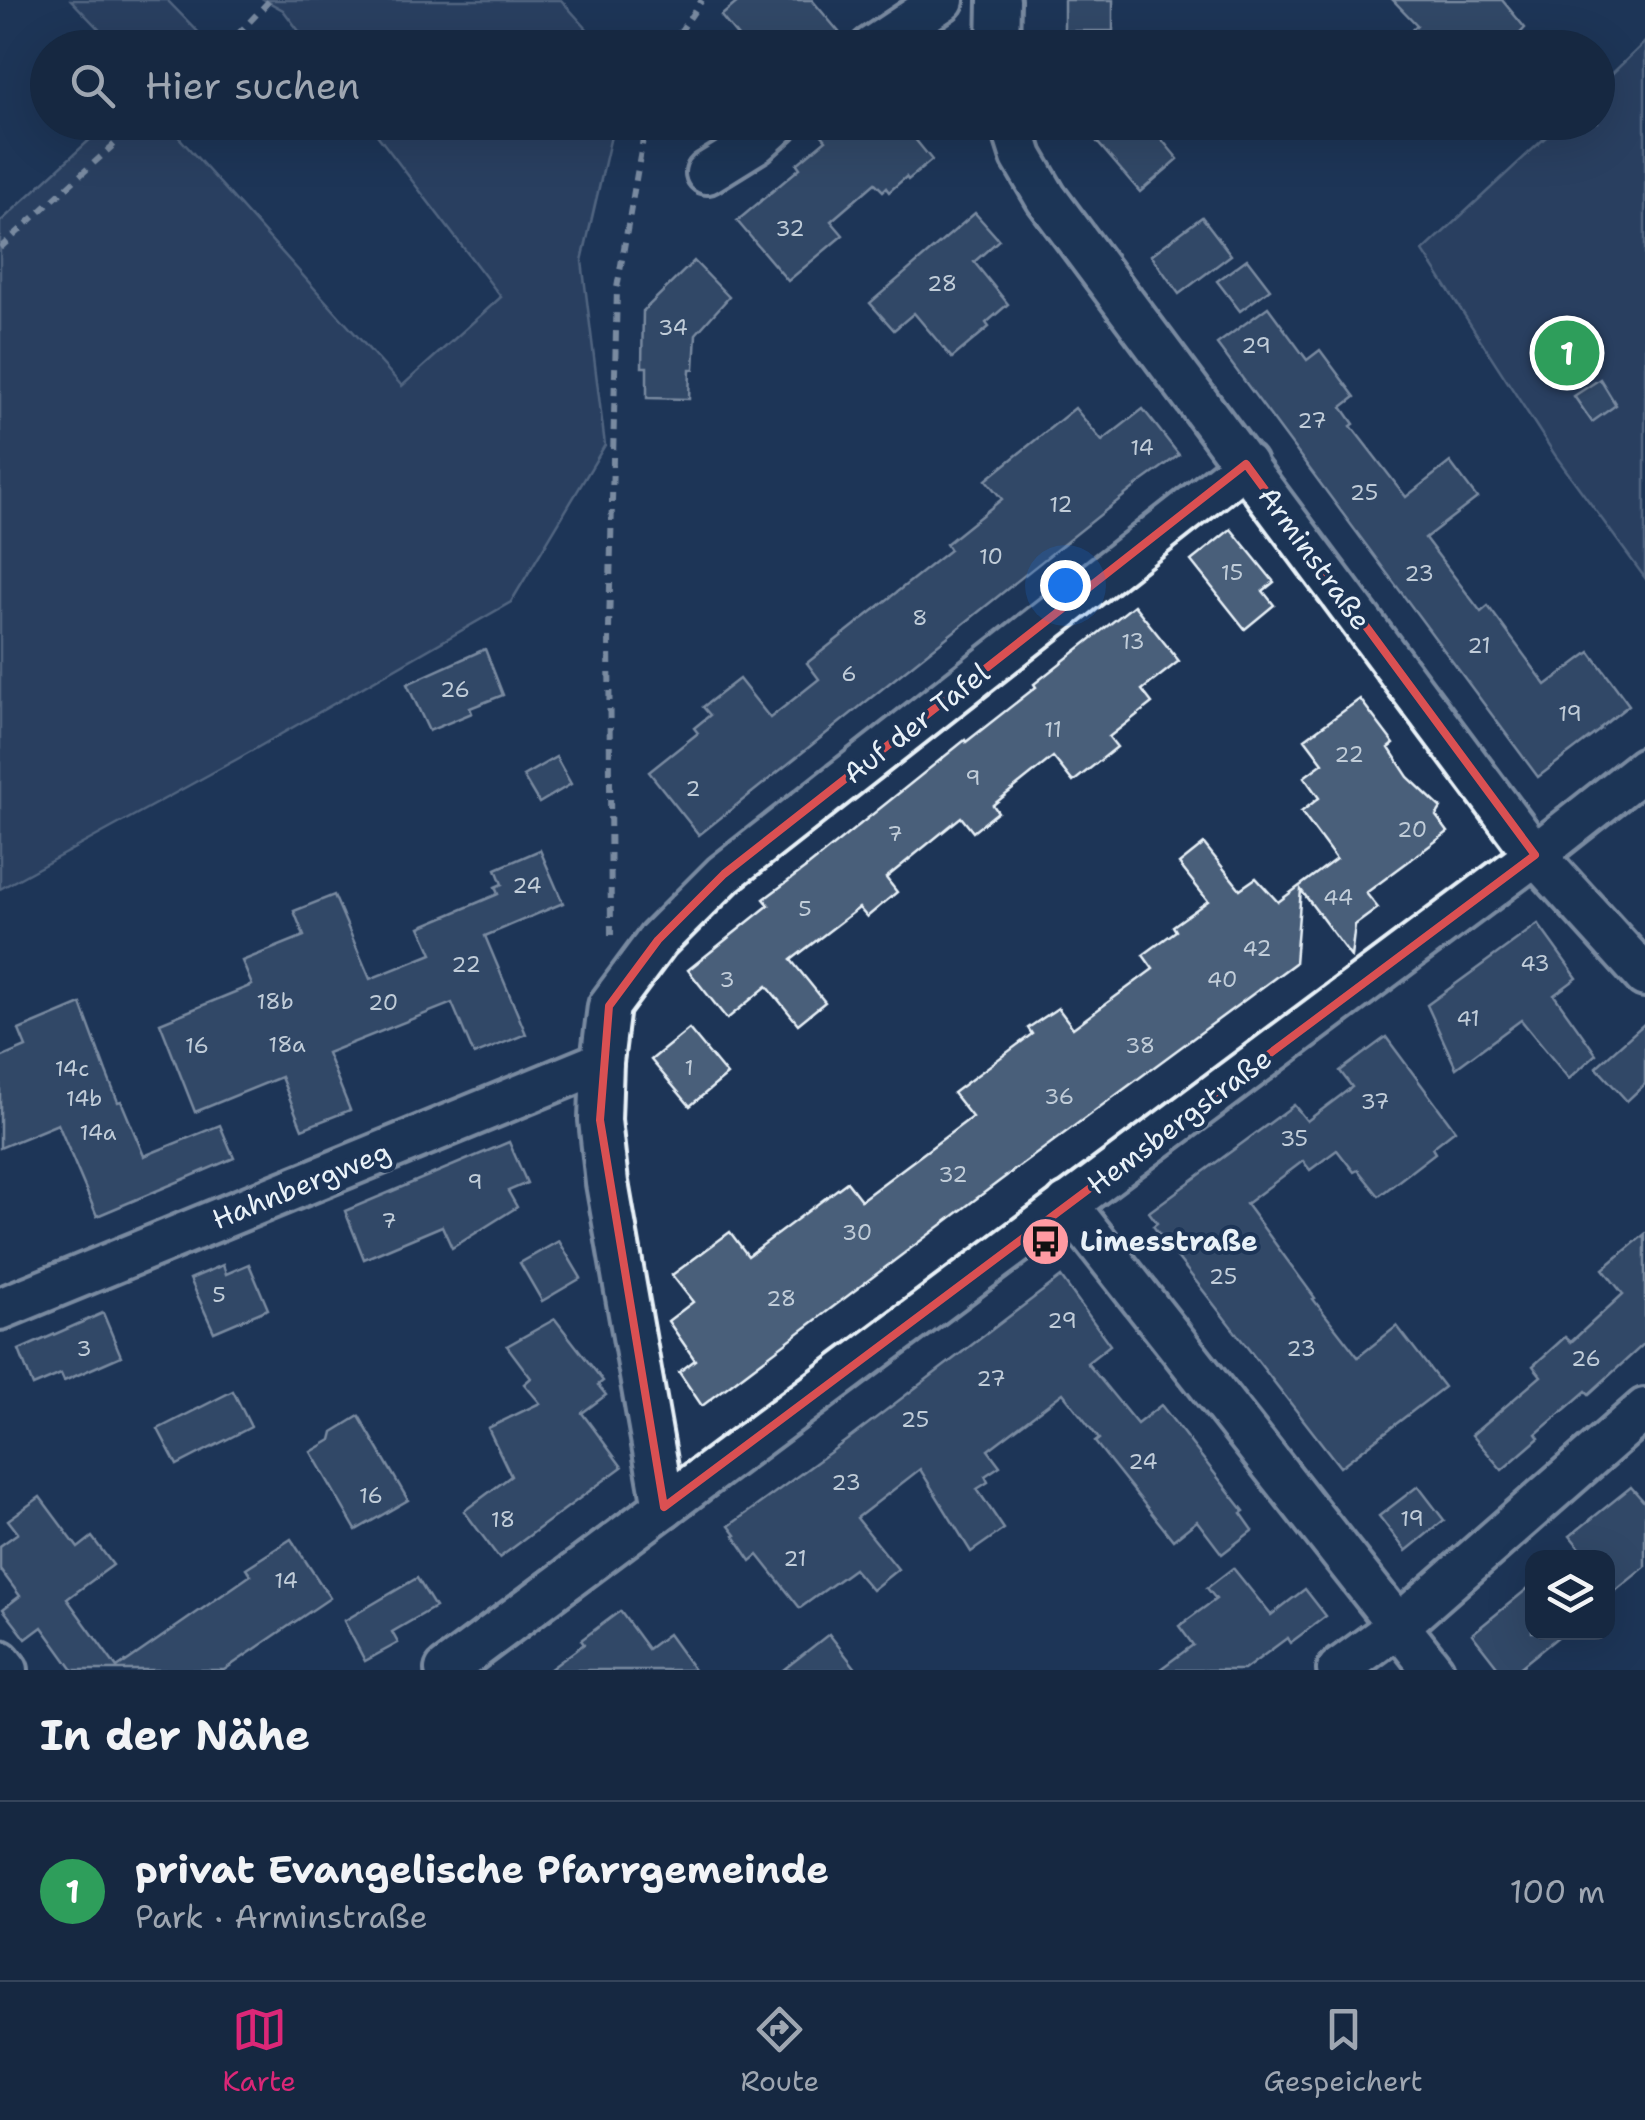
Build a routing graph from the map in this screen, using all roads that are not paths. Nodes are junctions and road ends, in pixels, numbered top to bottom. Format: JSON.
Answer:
{"nodes":[{"id":1,"x":942,"y":0,"type":"edge"},
{"id":2,"x":999,"y":0,"type":"edge"},
{"id":3,"x":898,"y":30,"type":"edge"},
{"id":4,"x":998,"y":30,"type":"edge"},
{"id":5,"x":759,"y":140,"type":"edge"},
{"id":6,"x":1016,"y":140,"type":"edge"},
{"id":7,"x":706,"y":173,"type":"dead end"},
{"id":8,"x":1246,"y":464,"type":"junction"},
{"id":9,"x":1645,"y":768,"type":"edge"},
{"id":10,"x":1535,"y":854,"type":"junction"},
{"id":11,"x":1645,"y":976,"type":"edge"},
{"id":12,"x":602,"y":1062,"type":"junction"},
{"id":13,"x":1067,"y":1204,"type":"junction"},
{"id":14,"x":0,"y":1309,"type":"edge"},
{"id":15,"x":1645,"y":1409,"type":"edge"},
{"id":16,"x":664,"y":1507,"type":"junction"},
{"id":17,"x":1398,"y":1626,"type":"junction"},
{"id":18,"x":0,"y":1661,"type":"edge"},
{"id":19,"x":7,"y":1670,"type":"edge"},
{"id":20,"x":446,"y":1670,"type":"edge"},
{"id":21,"x":1338,"y":1670,"type":"edge"},
{"id":22,"x":1433,"y":1670,"type":"edge"}],
"edges":[{"from":1,"to":3,"type":"street"},
{"from":2,"to":4,"type":"street"},
{"from":5,"to":7,"type":"street"},
{"from":6,"to":8,"type":"street","name":"Arminstraße"},
{"from":8,"to":10,"type":"street","name":"Arminstraße"},
{"from":8,"to":12,"type":"street","name":"Auf der Tafel"},
{"from":9,"to":10,"type":"street","name":"Hemsbergstraße"},
{"from":10,"to":11,"type":"street","name":"Arminstraße"},
{"from":10,"to":13,"type":"street","name":"Hemsbergstraße"},
{"from":12,"to":14,"type":"street","name":"Hahnbergweg"},
{"from":12,"to":16,"type":"street"},
{"from":13,"to":16,"type":"street","name":"Hemsbergstraße"},
{"from":13,"to":17,"type":"street"},
{"from":15,"to":17,"type":"street"},
{"from":16,"to":20,"type":"street","name":"Hemsbergstraße"},
{"from":17,"to":21,"type":"street"},
{"from":17,"to":22,"type":"street"},
{"from":18,"to":19,"type":"street"}]}
